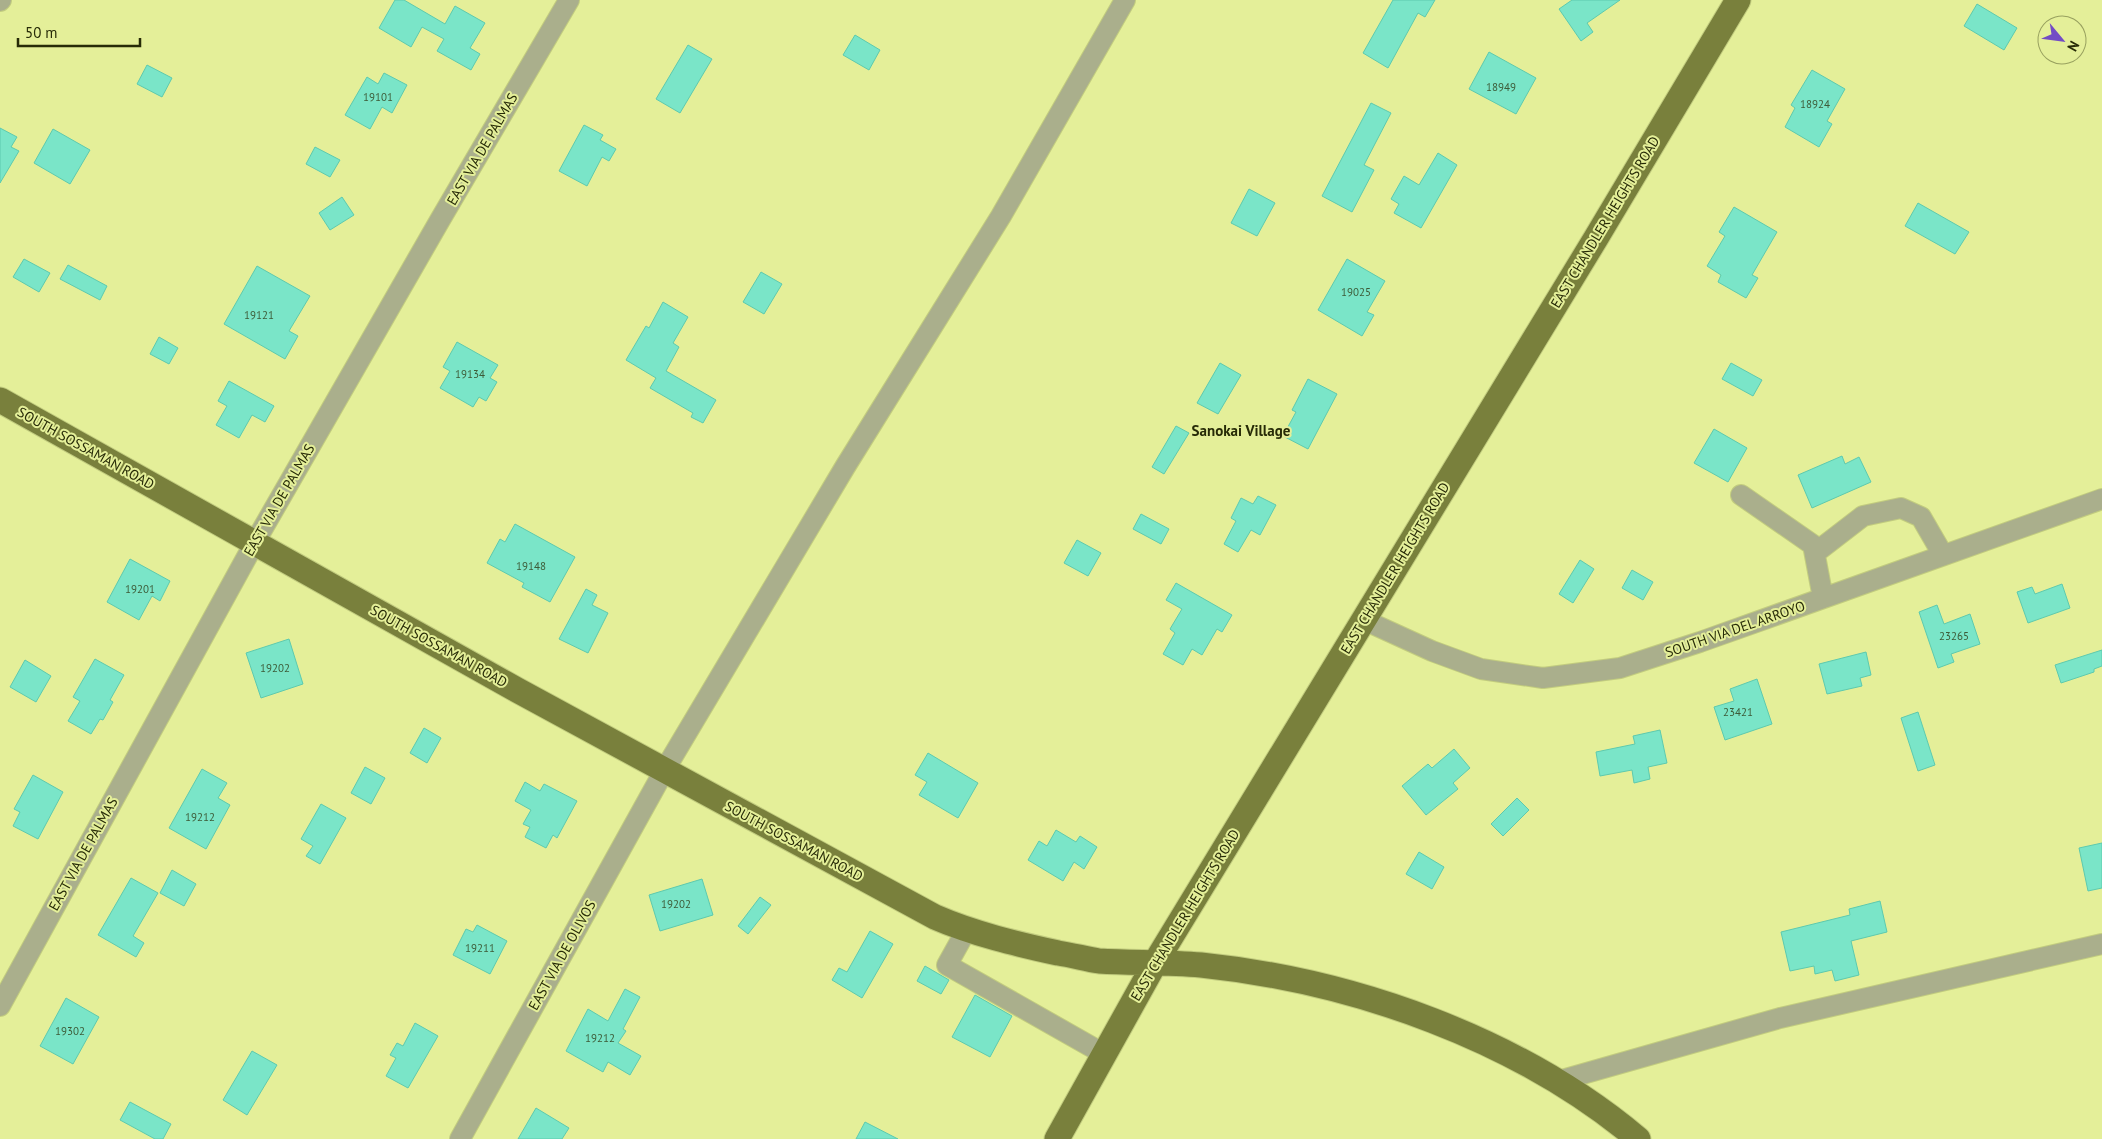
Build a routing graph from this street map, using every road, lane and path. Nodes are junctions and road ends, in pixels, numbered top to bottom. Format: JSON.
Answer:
{"nodes":[{"id":1,"x":569,"y":0,"type":"edge"},
{"id":2,"x":1125,"y":0,"type":"edge"},
{"id":3,"x":1738,"y":0,"type":"edge"},
{"id":4,"x":0,"y":400,"type":"edge"},
{"id":5,"x":1741,"y":495,"type":"dead end"},
{"id":6,"x":2102,"y":499,"type":"edge"},
{"id":7,"x":255,"y":542,"type":"junction"},
{"id":8,"x":1815,"y":553,"type":"junction"},
{"id":9,"x":1943,"y":556,"type":"junction"},
{"id":10,"x":1823,"y":598,"type":"junction"},
{"id":11,"x":1364,"y":620,"type":"junction"},
{"id":12,"x":664,"y":771,"type":"junction"},
{"id":13,"x":967,"y":929,"type":"junction"},
{"id":14,"x":2102,"y":944,"type":"edge"},
{"id":15,"x":1155,"y":963,"type":"junction"},
{"id":16,"x":0,"y":1006,"type":"edge"},
{"id":17,"x":1104,"y":1054,"type":"junction"},
{"id":18,"x":1558,"y":1081,"type":"junction"},
{"id":19,"x":460,"y":1139,"type":"edge"},
{"id":20,"x":1057,"y":1139,"type":"edge"},
{"id":21,"x":1638,"y":1139,"type":"edge"}],
"edges":[{"from":1,"to":7,"type":"street","name":"EAST VIA DE PALMAS"},
{"from":2,"to":12,"type":"street","name":"EAST VIA DE OLIVOS"},
{"from":3,"to":11,"type":"main road","name":"EAST CHANDLER HEIGHTS ROAD"},
{"from":4,"to":7,"type":"main road","name":"SOUTH SOSSAMAN ROAD"},
{"from":5,"to":8,"type":"street"},
{"from":6,"to":9,"type":"street","name":"SOUTH VIA DEL ARROYO"},
{"from":7,"to":12,"type":"main road","name":"SOUTH SOSSAMAN ROAD"},
{"from":7,"to":16,"type":"street","name":"EAST VIA DE PALMAS"},
{"from":8,"to":9,"type":"street"},
{"from":8,"to":10,"type":"street"},
{"from":9,"to":10,"type":"street","name":"SOUTH VIA DEL ARROYO"},
{"from":10,"to":11,"type":"street","name":"SOUTH VIA DEL ARROYO"},
{"from":11,"to":15,"type":"main road","name":"EAST CHANDLER HEIGHTS ROAD"},
{"from":12,"to":13,"type":"main road","name":"SOUTH SOSSAMAN ROAD"},
{"from":12,"to":19,"type":"street","name":"EAST VIA DE OLIVOS"},
{"from":13,"to":15,"type":"main road","name":"SOUTH SOSSAMAN ROAD"},
{"from":13,"to":17,"type":"street"},
{"from":14,"to":18,"type":"street"},
{"from":15,"to":17,"type":"main road","name":"EAST CHANDLER HEIGHTS ROAD"},
{"from":15,"to":18,"type":"main road","name":"SOUTH SOSSAMAN ROAD"},
{"from":17,"to":20,"type":"main road","name":"EAST CHANDLER HEIGHTS ROAD"},
{"from":18,"to":21,"type":"main road","name":"SOUTH SOSSAMAN ROAD"}]}
